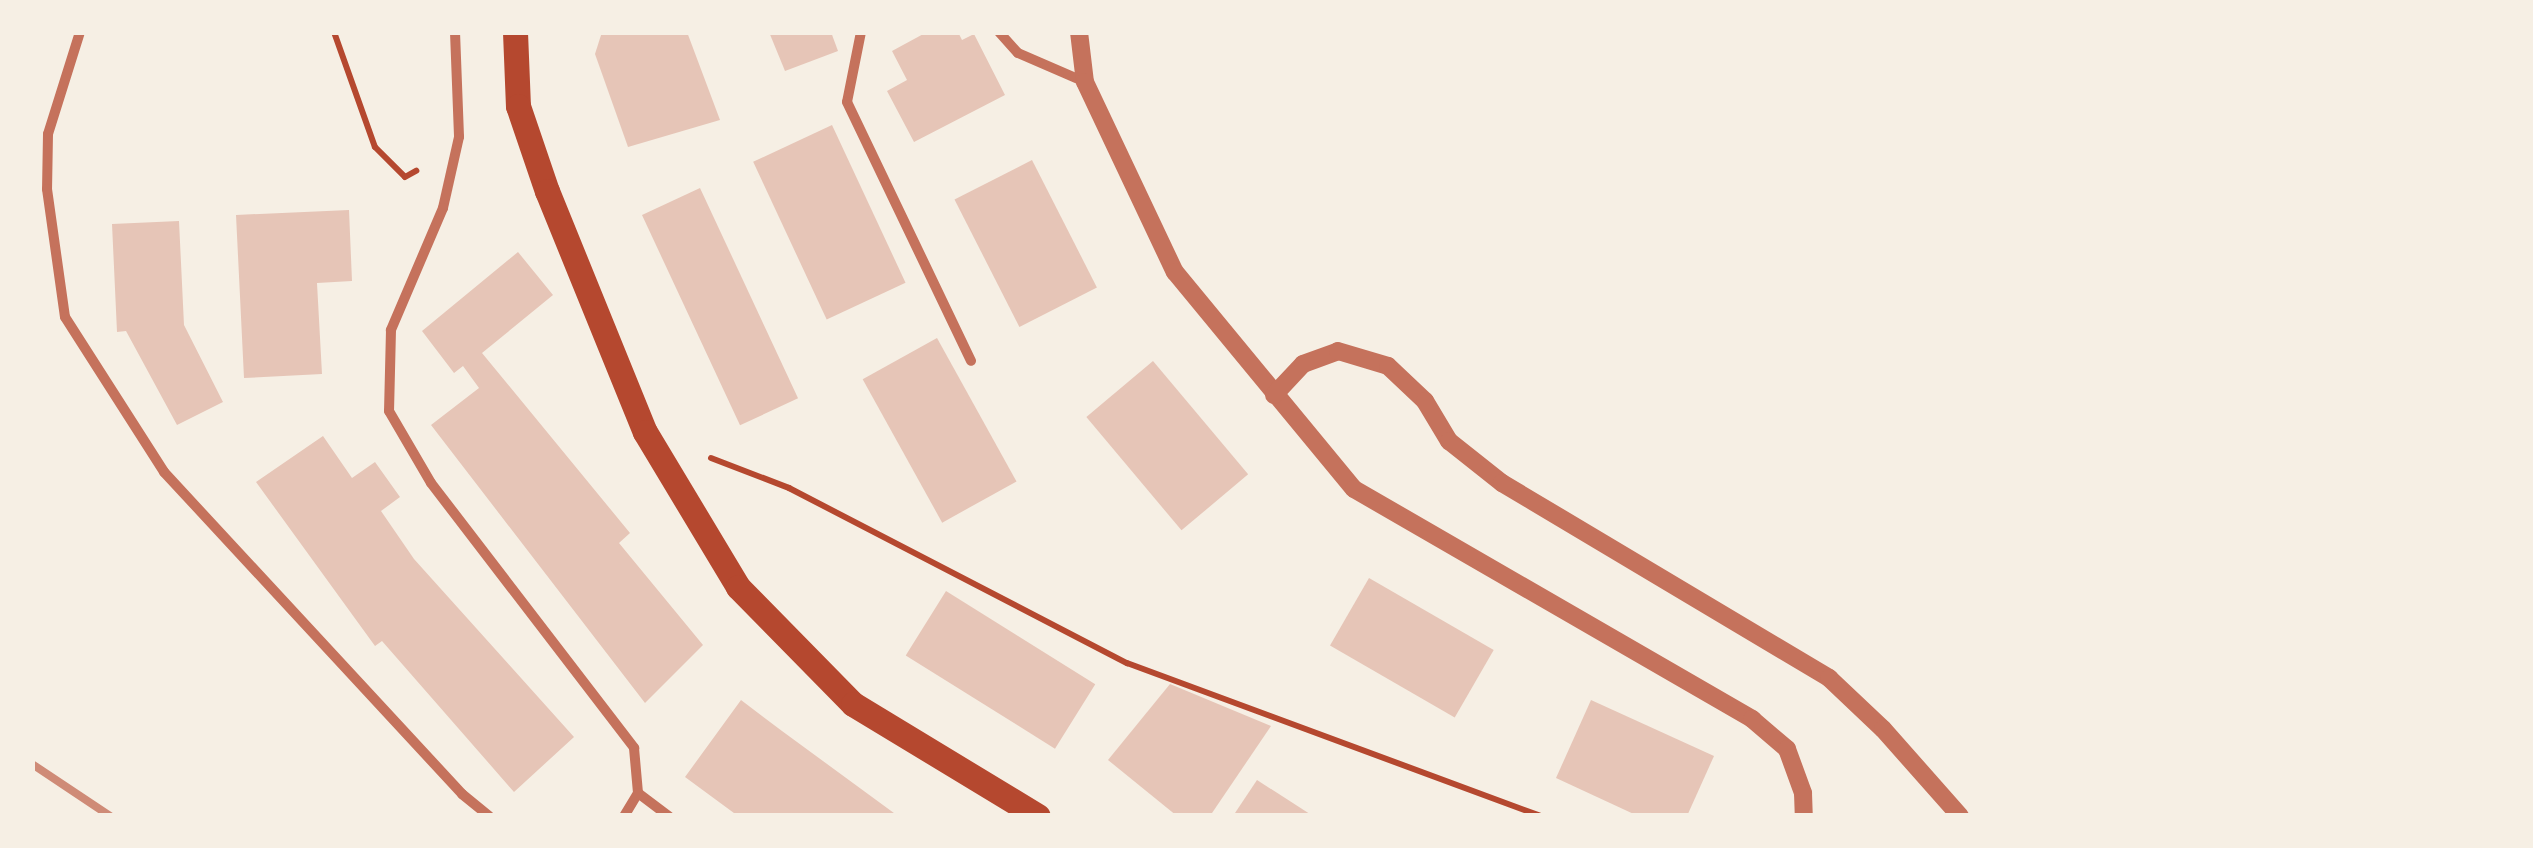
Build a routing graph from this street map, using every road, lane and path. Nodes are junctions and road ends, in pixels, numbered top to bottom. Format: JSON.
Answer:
{"nodes":[{"id":1,"x":80,"y":32,"type":"edge"},
{"id":2,"x":334,"y":32,"type":"edge"},
{"id":3,"x":455,"y":32,"type":"edge"},
{"id":4,"x":515,"y":32,"type":"edge"},
{"id":5,"x":861,"y":32,"type":"edge"},
{"id":6,"x":999,"y":32,"type":"edge"},
{"id":7,"x":1080,"y":32,"type":"edge"},
{"id":8,"x":1085,"y":82,"type":"junction"},
{"id":9,"x":418,"y":154,"type":"dead end"},
{"id":10,"x":971,"y":361,"type":"dead end"},
{"id":11,"x":1274,"y":395,"type":"junction"},
{"id":12,"x":754,"y":475,"type":"dead end"},
{"id":13,"x":638,"y":793,"type":"junction"},
{"id":14,"x":489,"y":816,"type":"edge"},
{"id":15,"x":624,"y":816,"type":"edge"},
{"id":16,"x":670,"y":816,"type":"edge"},
{"id":17,"x":1038,"y":816,"type":"edge"},
{"id":18,"x":1540,"y":816,"type":"edge"},
{"id":19,"x":1804,"y":816,"type":"edge"},
{"id":20,"x":1960,"y":816,"type":"edge"}],
"edges":[{"from":1,"to":14,"type":"street"},
{"from":2,"to":9,"type":"path"},
{"from":3,"to":13,"type":"street"},
{"from":4,"to":17,"type":"main road"},
{"from":5,"to":10,"type":"street"},
{"from":6,"to":8,"type":"street"},
{"from":7,"to":8,"type":"street"},
{"from":8,"to":11,"type":"street"},
{"from":11,"to":19,"type":"street"},
{"from":11,"to":20,"type":"street"},
{"from":12,"to":18,"type":"path"},
{"from":13,"to":15,"type":"street"},
{"from":13,"to":16,"type":"street"}]}
